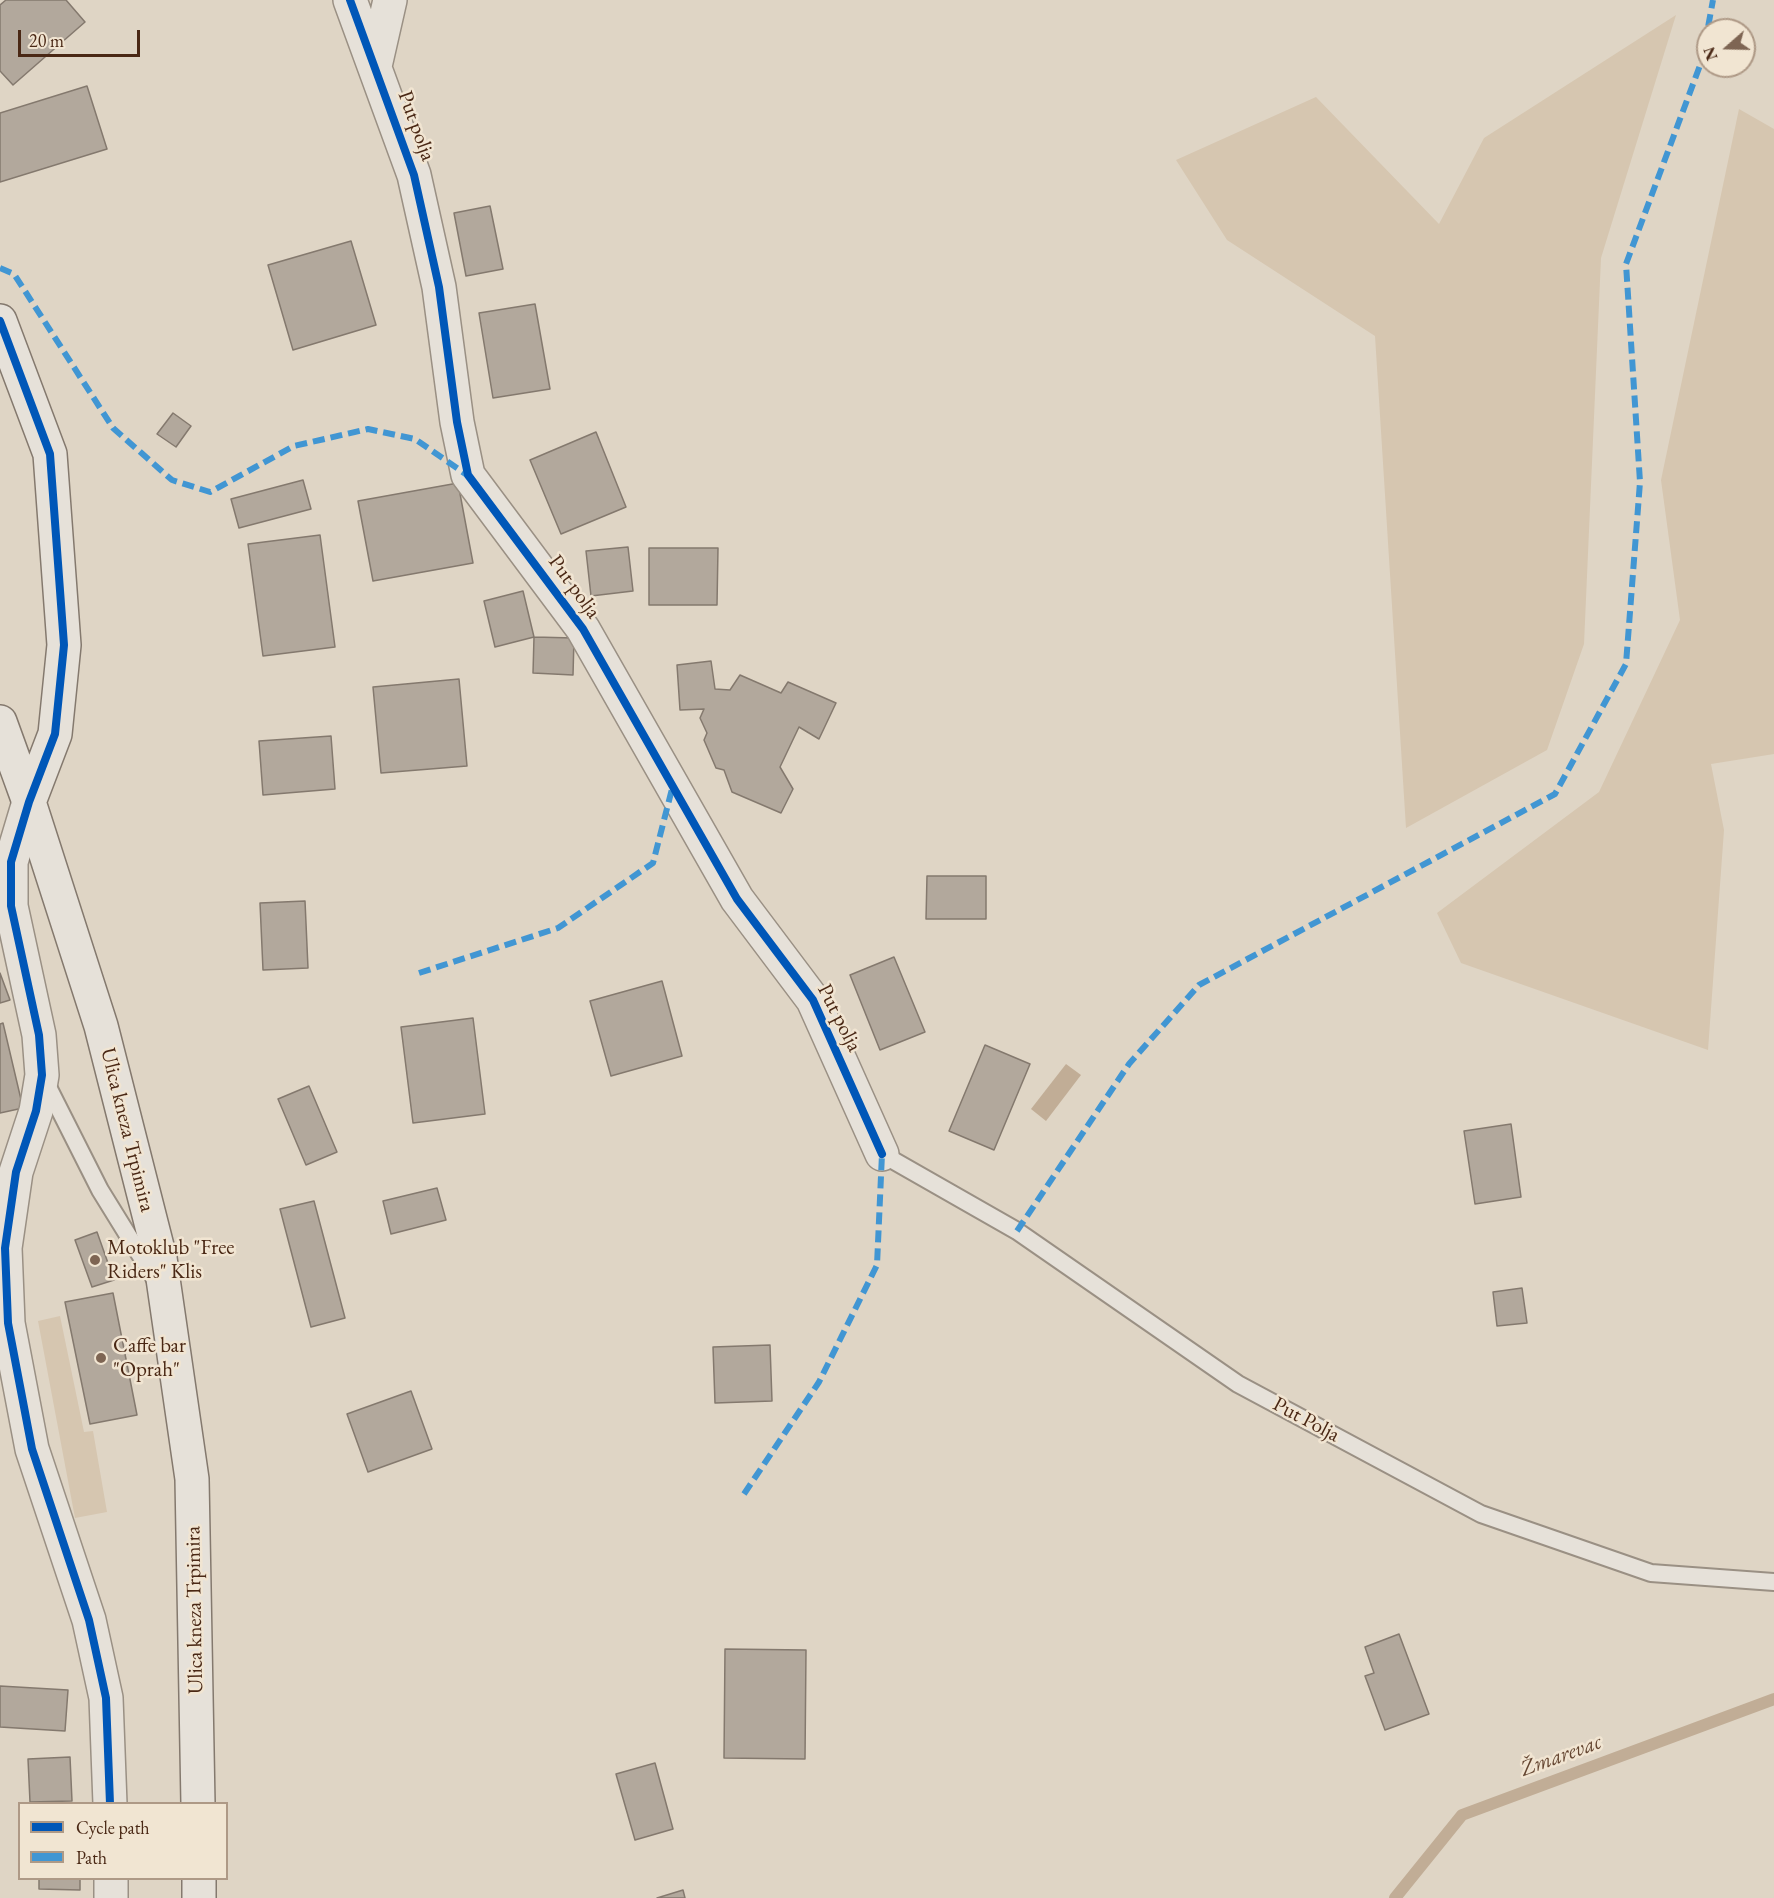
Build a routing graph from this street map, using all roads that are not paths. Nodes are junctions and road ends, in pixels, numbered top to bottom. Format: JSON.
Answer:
{"nodes":[{"id":1,"x":350,"y":0,"type":"edge"},
{"id":2,"x":390,"y":0,"type":"edge"},
{"id":3,"x":375,"y":66,"type":"junction"},
{"id":4,"x":0,"y":321,"type":"edge"},
{"id":5,"x":0,"y":722,"type":"edge"},
{"id":6,"x":29,"y":802,"type":"junction"},
{"id":7,"x":5,"y":859,"type":"edge"},
{"id":8,"x":42,"y":1075,"type":"junction"},
{"id":9,"x":882,"y":1154,"type":"joint"},
{"id":10,"x":166,"y":1298,"type":"junction"},
{"id":11,"x":1774,"y":1582,"type":"edge"},
{"id":12,"x":110,"y":1802,"type":"edge"},
{"id":13,"x":198,"y":1802,"type":"edge"},
{"id":14,"x":111,"y":1880,"type":"edge"},
{"id":15,"x":199,"y":1880,"type":"edge"},
{"id":16,"x":111,"y":1898,"type":"edge"},
{"id":17,"x":199,"y":1898,"type":"edge"}],
"edges":[{"from":1,"to":3,"type":"street","name":"Put polja"},
{"from":2,"to":3,"type":"street"},
{"from":3,"to":9,"type":"street","name":"Put polja"},
{"from":4,"to":6,"type":"street"},
{"from":5,"to":6,"type":"street","name":"Ulica kneza Trpimira"},
{"from":6,"to":7,"type":"street"},
{"from":6,"to":10,"type":"street","name":"Ulica kneza Trpimira"},
{"from":7,"to":8,"type":"street"},
{"from":8,"to":10,"type":"lane"},
{"from":8,"to":12,"type":"street"},
{"from":9,"to":11,"type":"lane","name":"Put Polja"},
{"from":10,"to":13,"type":"street","name":"Ulica kneza Trpimira"},
{"from":14,"to":16,"type":"street"},
{"from":15,"to":17,"type":"street"}]}
